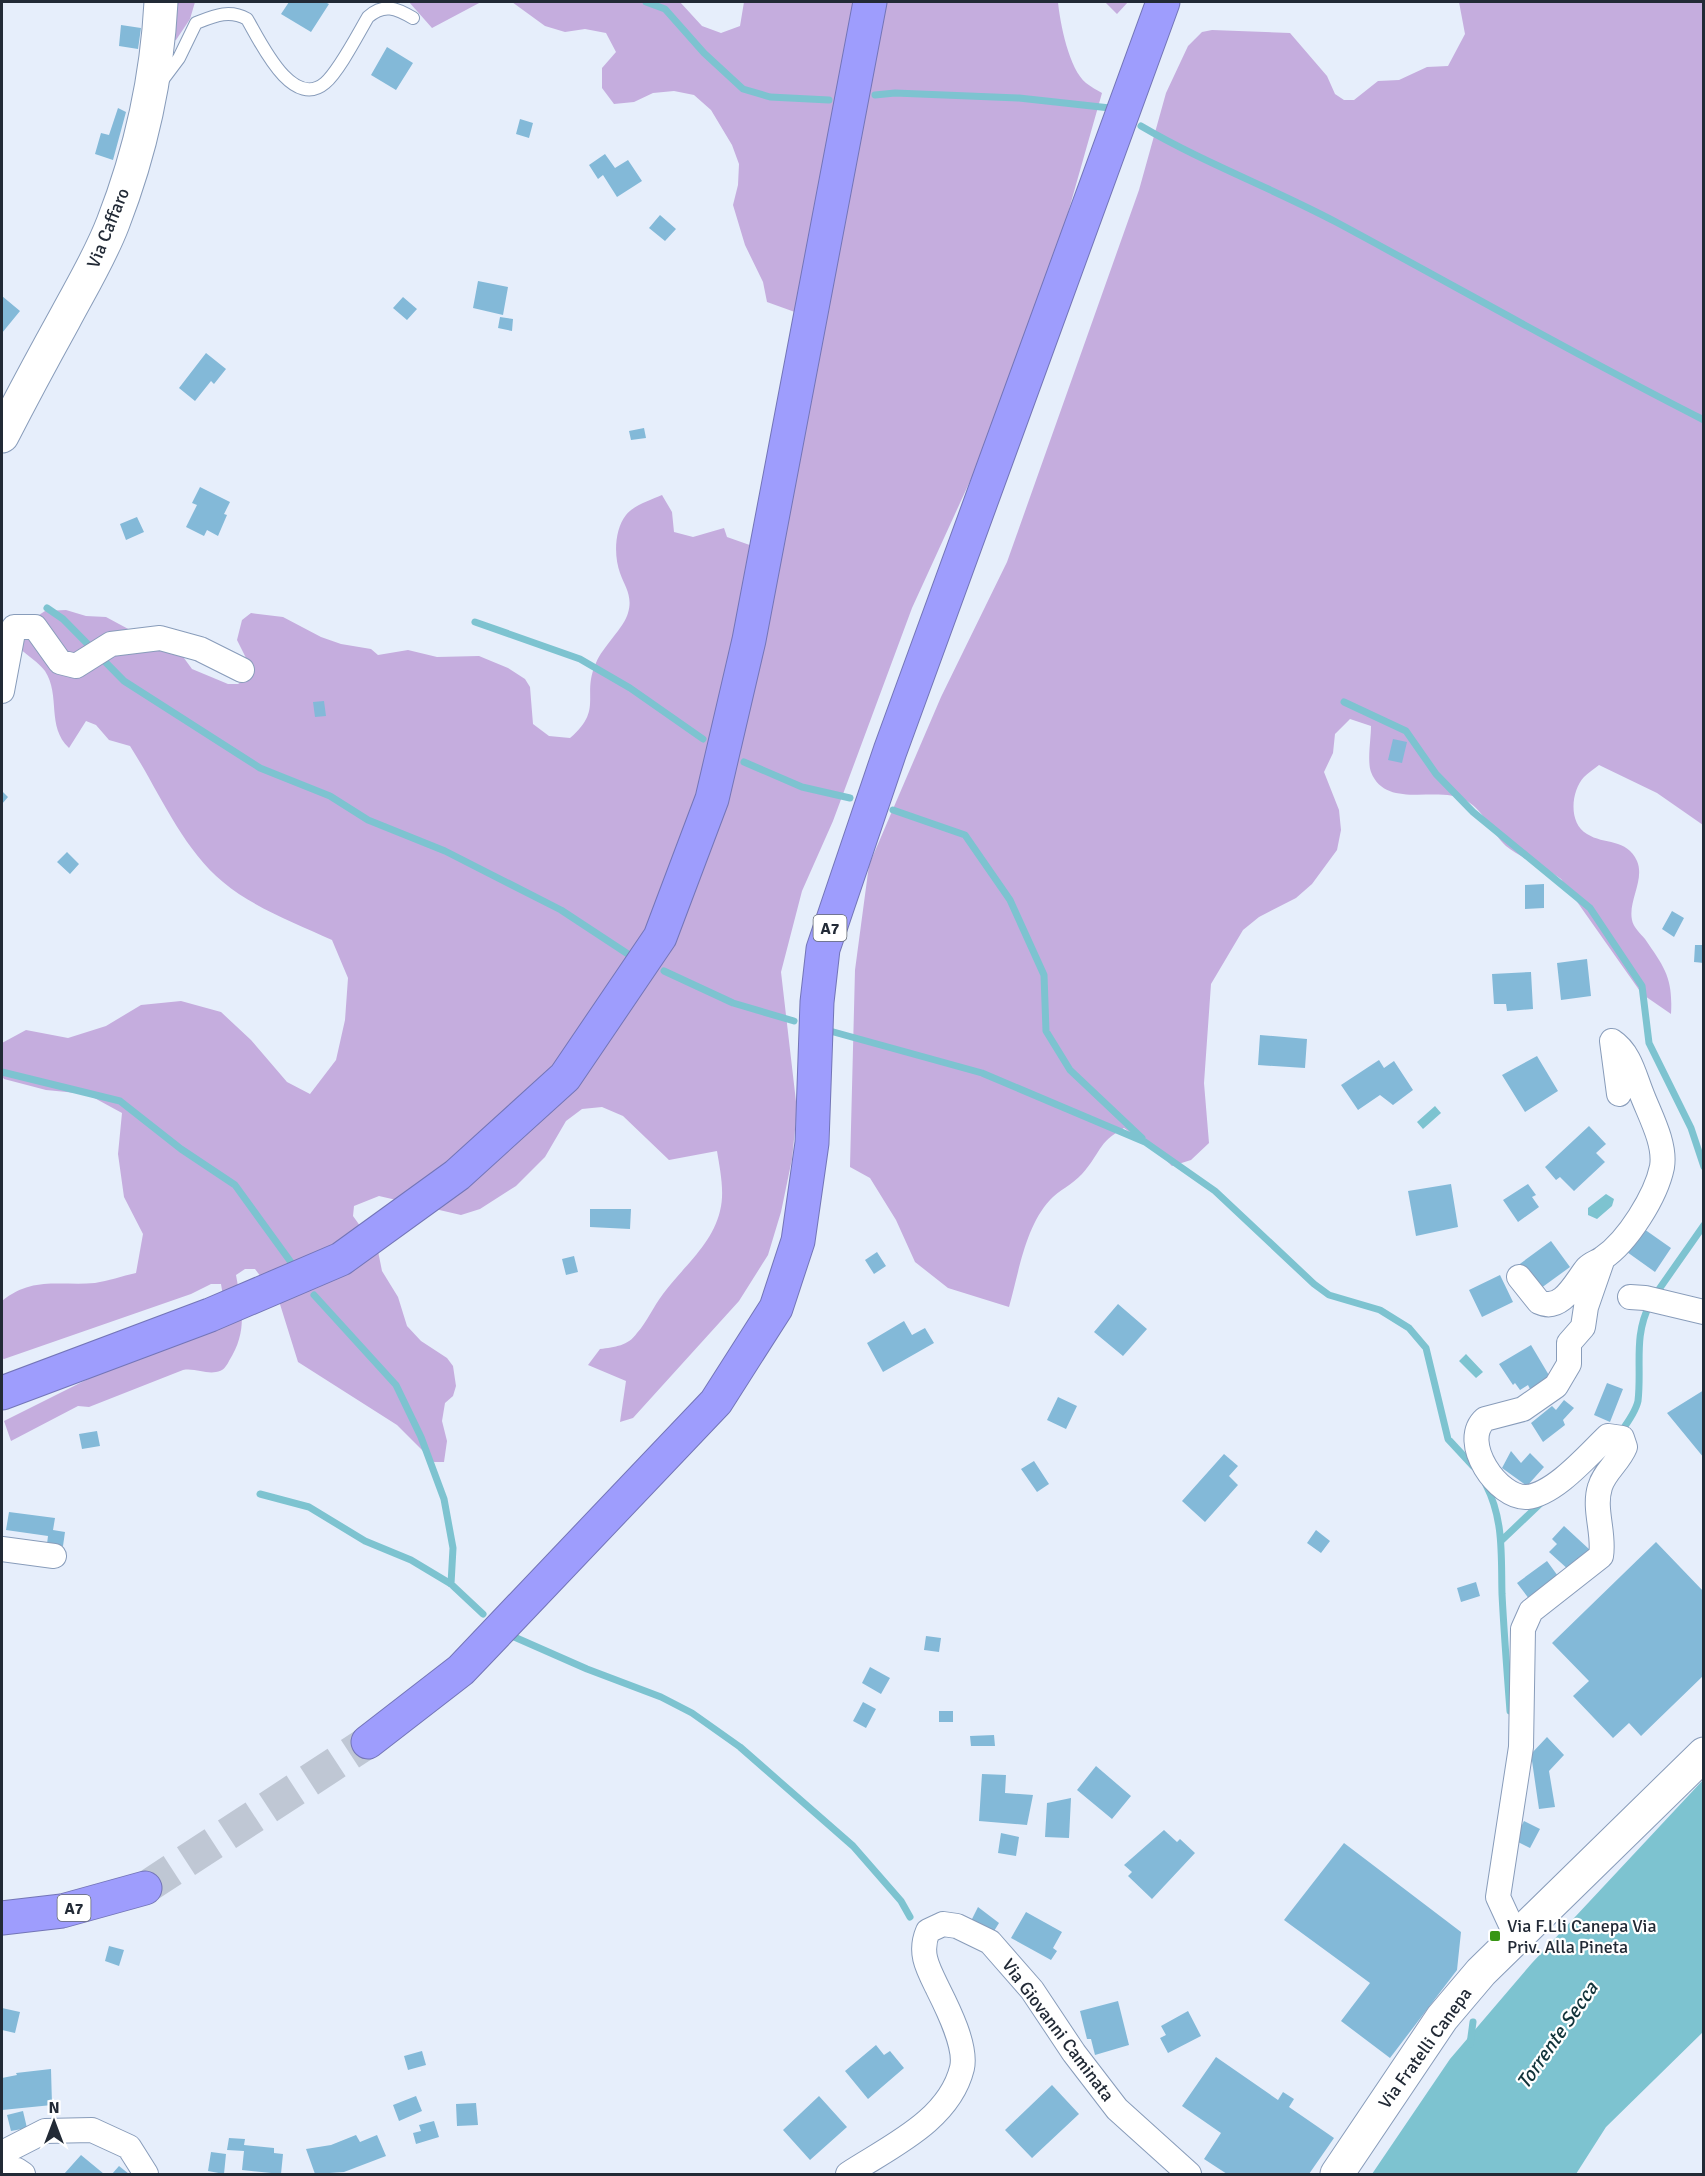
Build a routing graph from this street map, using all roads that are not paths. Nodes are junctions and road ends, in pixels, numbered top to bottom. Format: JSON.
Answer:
{"nodes":[{"id":1,"x":161,"y":2,"type":"edge"},
{"id":2,"x":870,"y":2,"type":"edge"},
{"id":3,"x":1163,"y":2,"type":"edge"},
{"id":4,"x":413,"y":18,"type":"dead end"},
{"id":5,"x":152,"y":86,"type":"junction"},
{"id":6,"x":2,"y":436,"type":"edge"},
{"id":7,"x":242,"y":670,"type":"dead end"},
{"id":8,"x":2,"y":691,"type":"edge"},
{"id":9,"x":1618,"y":1094,"type":"dead end"},
{"id":10,"x":1604,"y":1258,"type":"junction"},
{"id":11,"x":1520,"y":1277,"type":"dead end"},
{"id":12,"x":1629,"y":1297,"type":"dead end"},
{"id":13,"x":1704,"y":1312,"type":"edge"},
{"id":14,"x":2,"y":1393,"type":"edge"},
{"id":15,"x":2,"y":1549,"type":"edge"},
{"id":16,"x":54,"y":1556,"type":"dead end"},
{"id":17,"x":368,"y":1742,"type":"tunnel mouth"},
{"id":18,"x":1704,"y":1754,"type":"edge"},
{"id":19,"x":145,"y":1888,"type":"tunnel mouth"},
{"id":20,"x":2,"y":1918,"type":"edge"},
{"id":21,"x":1516,"y":1936,"type":"junction"},
{"id":22,"x":2,"y":2153,"type":"edge"},
{"id":23,"x":2,"y":2169,"type":"edge"},
{"id":24,"x":23,"y":2175,"type":"edge"},
{"id":25,"x":146,"y":2175,"type":"edge"},
{"id":26,"x":848,"y":2175,"type":"edge"},
{"id":27,"x":1189,"y":2175,"type":"edge"},
{"id":28,"x":1337,"y":2175,"type":"edge"}],
"edges":[{"from":1,"to":5,"type":"main road","name":"Via Caffaro"},
{"from":2,"to":14,"type":"highway"},
{"from":3,"to":17,"type":"highway","number":"A7"},
{"from":4,"to":5,"type":"lane"},
{"from":5,"to":6,"type":"main road","name":"Via Caffaro"},
{"from":7,"to":8,"type":"street"},
{"from":9,"to":10,"type":"street"},
{"from":10,"to":11,"type":"street"},
{"from":10,"to":21,"type":"street"},
{"from":12,"to":13,"type":"street"},
{"from":15,"to":16,"type":"street"},
{"from":18,"to":21,"type":"main road","name":"Via Fratelli Canepa"},
{"from":19,"to":20,"type":"highway","number":"A7"},
{"from":21,"to":28,"type":"main road","name":"Via Fratelli Canepa"},
{"from":22,"to":25,"type":"street"},
{"from":23,"to":24,"type":"street"},
{"from":26,"to":27,"type":"street","name":"Via Giovanni Caminata"}]}
